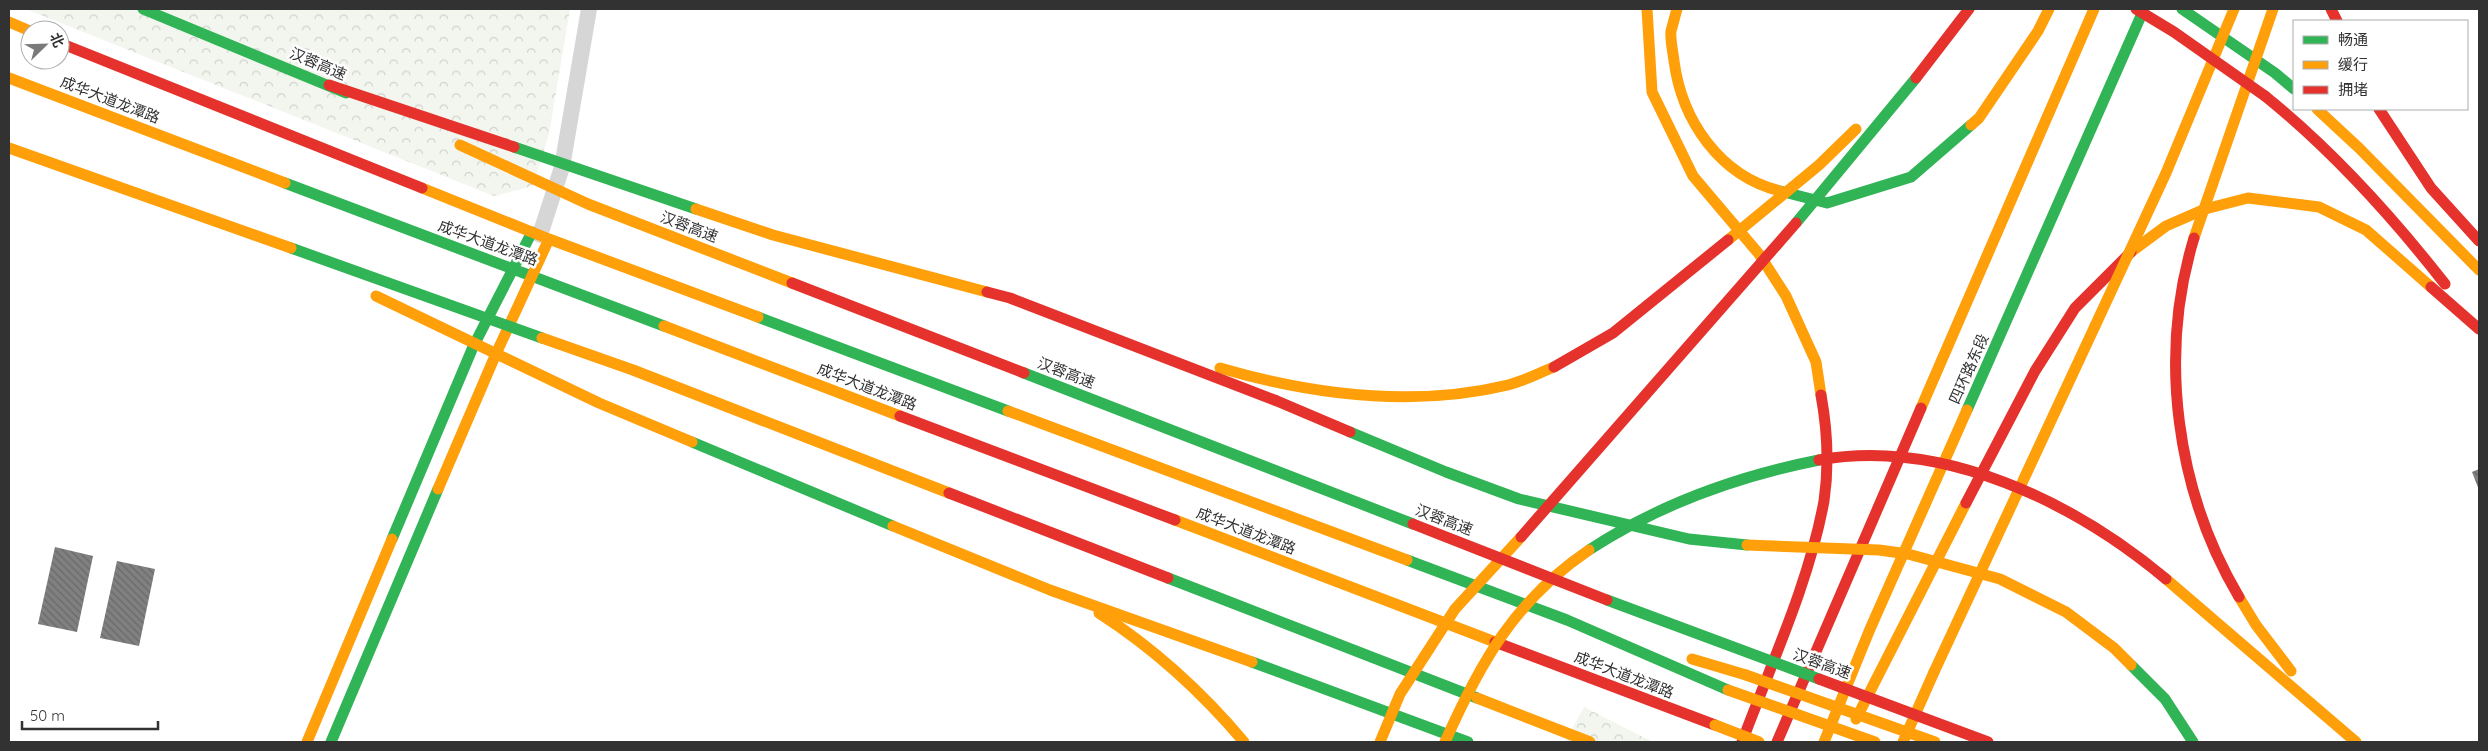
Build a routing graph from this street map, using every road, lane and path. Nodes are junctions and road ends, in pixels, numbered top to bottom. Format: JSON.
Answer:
{"nodes":[{"id":1,"x":143,"y":9,"type":"edge"},
{"id":2,"x":590,"y":9,"type":"edge"},
{"id":3,"x":1647,"y":9,"type":"edge"},
{"id":4,"x":1677,"y":9,"type":"edge"},
{"id":5,"x":1968,"y":9,"type":"edge"},
{"id":6,"x":2049,"y":9,"type":"edge"},
{"id":7,"x":2094,"y":9,"type":"edge"},
{"id":8,"x":2136,"y":9,"type":"edge"},
{"id":9,"x":2144,"y":9,"type":"edge"},
{"id":10,"x":2182,"y":9,"type":"edge"},
{"id":11,"x":2234,"y":9,"type":"edge"},
{"id":12,"x":2273,"y":9,"type":"edge"},
{"id":13,"x":70,"y":47,"type":"edge"},
{"id":14,"x":9,"y":78,"type":"edge"},
{"id":15,"x":329,"y":85,"type":"junction"},
{"id":16,"x":2293,"y":88,"type":"edge"},
{"id":17,"x":2318,"y":110,"type":"edge"},
{"id":18,"x":2380,"y":110,"type":"edge"},
{"id":19,"x":9,"y":148,"type":"edge"},
{"id":20,"x":152,"y":199,"type":"junction"},
{"id":21,"x":541,"y":235,"type":"junction"},
{"id":22,"x":2479,"y":241,"type":"edge"},
{"id":23,"x":313,"y":269,"type":"dead end"},
{"id":24,"x":511,"y":269,"type":"junction"},
{"id":25,"x":2479,"y":270,"type":"edge"},
{"id":26,"x":534,"y":276,"type":"junction"},
{"id":27,"x":367,"y":292,"type":"dead end"},
{"id":28,"x":1010,"y":298,"type":"junction"},
{"id":29,"x":2479,"y":329,"type":"edge"},
{"id":30,"x":1050,"y":590,"type":"junction"},
{"id":31,"x":1567,"y":620,"type":"junction"},
{"id":32,"x":1538,"y":659,"type":"junction"},
{"id":33,"x":1649,"y":713,"type":"dead end"},
{"id":34,"x":308,"y":742,"type":"edge"},
{"id":35,"x":331,"y":742,"type":"edge"},
{"id":36,"x":1244,"y":742,"type":"edge"},
{"id":37,"x":1380,"y":742,"type":"edge"},
{"id":38,"x":1445,"y":742,"type":"edge"},
{"id":39,"x":1468,"y":742,"type":"edge"},
{"id":40,"x":1590,"y":742,"type":"edge"},
{"id":41,"x":1742,"y":742,"type":"edge"},
{"id":42,"x":1759,"y":742,"type":"edge"},
{"id":43,"x":1777,"y":742,"type":"edge"},
{"id":44,"x":1824,"y":742,"type":"edge"},
{"id":45,"x":1844,"y":742,"type":"edge"},
{"id":46,"x":1875,"y":742,"type":"edge"},
{"id":47,"x":1904,"y":742,"type":"edge"},
{"id":48,"x":1935,"y":742,"type":"edge"},
{"id":49,"x":1988,"y":742,"type":"edge"},
{"id":50,"x":2194,"y":742,"type":"edge"},
{"id":51,"x":2356,"y":742,"type":"edge"}],
"edges":[{"from":1,"to":15,"type":"main road","name":"汉蓉高速","bridge":true},
{"from":2,"to":21,"type":"street"},
{"from":3,"to":41,"type":"main road"},
{"from":4,"to":6,"type":"main road"},
{"from":5,"to":28,"type":"main road","bridge":true},
{"from":5,"to":37,"type":"main road","bridge":true},
{"from":7,"to":43,"type":"main road","name":"四环路东段"},
{"from":8,"to":29,"type":"main road","bridge":true},
{"from":9,"to":44,"type":"main road","name":"四环路东段"},
{"from":10,"to":16,"type":"main road","bridge":true},
{"from":11,"to":47,"type":"main road","bridge":true},
{"from":12,"to":51,"type":"main road","bridge":true},
{"from":13,"to":21,"type":"main road","name":"成华大道龙潭路"},
{"from":14,"to":24,"type":"main road","name":"成华大道龙潭路"},
{"from":15,"to":28,"type":"main road","bridge":true},
{"from":15,"to":49,"type":"main road","name":"汉蓉高速","bridge":true},
{"from":17,"to":25,"type":"main road"},
{"from":18,"to":22,"type":"main road"},
{"from":19,"to":20,"type":"main road","bridge":true},
{"from":20,"to":23,"type":"main road","bridge":true},
{"from":20,"to":40,"type":"main road","bridge":true},
{"from":21,"to":24,"type":"main road"},
{"from":21,"to":26,"type":"main road"},
{"from":21,"to":31,"type":"main road","name":"成华大道龙潭路"},
{"from":24,"to":26,"type":"main road","name":"成华大道龙潭路"},
{"from":24,"to":34,"type":"main road"},
{"from":26,"to":32,"type":"main road","name":"成华大道龙潭路"},
{"from":26,"to":35,"type":"main road"},
{"from":27,"to":30,"type":"main road","bridge":true},
{"from":28,"to":50,"type":"main road","bridge":true},
{"from":29,"to":45,"type":"main road"},
{"from":30,"to":36,"type":"main road","bridge":true},
{"from":30,"to":39,"type":"main road","bridge":true},
{"from":31,"to":46,"type":"main road","name":"成华大道龙潭路","bridge":true},
{"from":31,"to":48,"type":"main road","bridge":true},
{"from":32,"to":33,"type":"main road"},
{"from":32,"to":42,"type":"main road","name":"成华大道龙潭路","bridge":true},
{"from":38,"to":51,"type":"main road","bridge":true}]}
